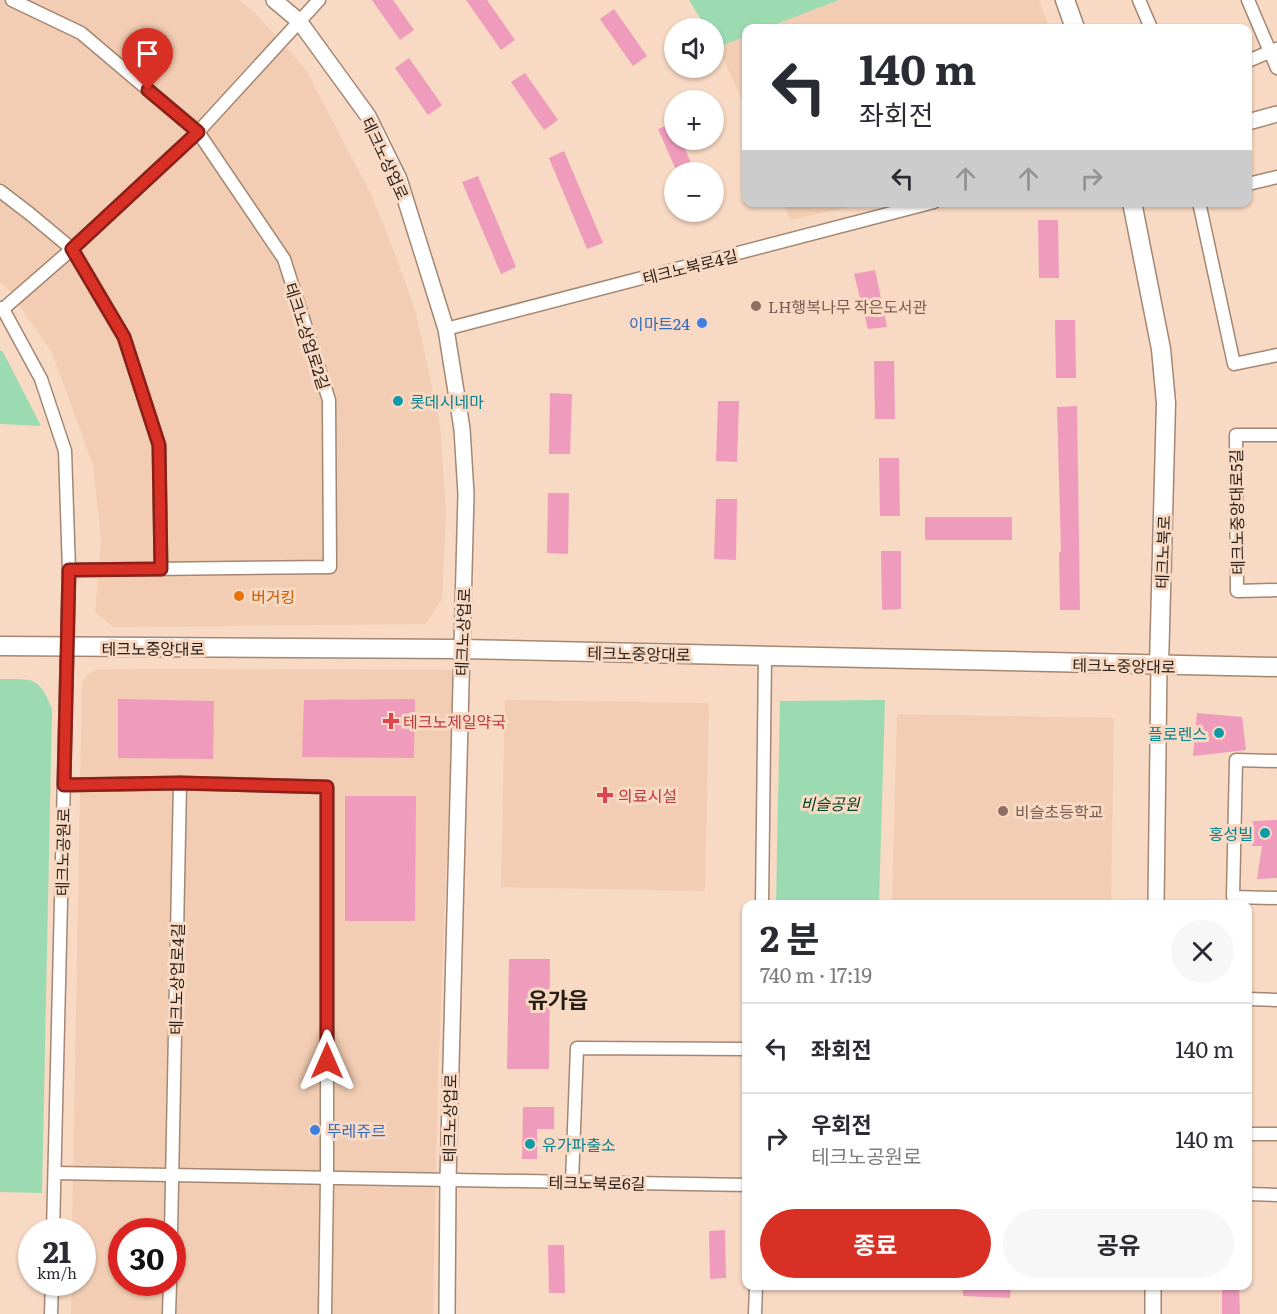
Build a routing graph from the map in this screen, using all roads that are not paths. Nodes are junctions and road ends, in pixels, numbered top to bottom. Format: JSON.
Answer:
{"nodes":[{"id":1,"x":12,"y":0,"type":"edge"},
{"id":2,"x":274,"y":0,"type":"edge"},
{"id":3,"x":319,"y":0,"type":"edge"},
{"id":4,"x":1065,"y":0,"type":"edge"},
{"id":5,"x":1139,"y":0,"type":"edge"},
{"id":6,"x":1248,"y":0,"type":"edge"},
{"id":7,"x":298,"y":21,"type":"junction"},
{"id":8,"x":1074,"y":24,"type":"edge"},
{"id":9,"x":1149,"y":24,"type":"edge"},
{"id":10,"x":1274,"y":50,"type":"edge"},
{"id":11,"x":1252,"y":59,"type":"edge"},
{"id":12,"x":1277,"y":68,"type":"edge"},
{"id":13,"x":1277,"y":114,"type":"edge"},
{"id":14,"x":1252,"y":121,"type":"edge"},
{"id":15,"x":198,"y":132,"type":"junction"},
{"id":16,"x":1277,"y":177,"type":"edge"},
{"id":17,"x":1252,"y":182,"type":"edge"},
{"id":18,"x":0,"y":191,"type":"edge"},
{"id":19,"x":915,"y":207,"type":"edge"},
{"id":20,"x":1133,"y":207,"type":"edge"},
{"id":21,"x":1200,"y":207,"type":"edge"},
{"id":22,"x":72,"y":249,"type":"junction"},
{"id":23,"x":1,"y":309,"type":"edge"},
{"id":24,"x":446,"y":328,"type":"junction"},
{"id":25,"x":1277,"y":355,"type":"edge"},
{"id":26,"x":1277,"y":435,"type":"edge"},
{"id":27,"x":161,"y":569,"type":"junction"},
{"id":28,"x":69,"y":570,"type":"junction"},
{"id":29,"x":1277,"y":590,"type":"edge"},
{"id":30,"x":0,"y":646,"type":"edge"},
{"id":31,"x":67,"y":647,"type":"junction"},
{"id":32,"x":461,"y":649,"type":"junction"},
{"id":33,"x":765,"y":656,"type":"junction"},
{"id":34,"x":1159,"y":666,"type":"junction"},
{"id":35,"x":1277,"y":667,"type":"edge"},
{"id":36,"x":1277,"y":761,"type":"edge"},
{"id":37,"x":180,"y":783,"type":"junction"},
{"id":38,"x":64,"y":785,"type":"junction"},
{"id":39,"x":1277,"y":898,"type":"edge"},
{"id":40,"x":762,"y":900,"type":"edge"},
{"id":41,"x":1156,"y":900,"type":"edge"},
{"id":42,"x":1252,"y":999,"type":"edge"},
{"id":43,"x":1277,"y":1000,"type":"edge"},
{"id":44,"x":742,"y":1049,"type":"edge"},
{"id":45,"x":1252,"y":1134,"type":"edge"},
{"id":46,"x":1277,"y":1134,"type":"edge"},
{"id":47,"x":55,"y":1173,"type":"junction"},
{"id":48,"x":172,"y":1175,"type":"junction"},
{"id":49,"x":327,"y":1178,"type":"junction"},
{"id":50,"x":448,"y":1179,"type":"junction"},
{"id":51,"x":572,"y":1182,"type":"junction"},
{"id":52,"x":742,"y":1185,"type":"edge"},
{"id":53,"x":1252,"y":1194,"type":"edge"},
{"id":54,"x":1277,"y":1195,"type":"edge"},
{"id":55,"x":53,"y":1218,"type":"edge"},
{"id":56,"x":171,"y":1218,"type":"edge"},
{"id":57,"x":756,"y":1290,"type":"edge"},
{"id":58,"x":1153,"y":1290,"type":"edge"},
{"id":59,"x":52,"y":1296,"type":"edge"},
{"id":60,"x":170,"y":1296,"type":"edge"},
{"id":61,"x":51,"y":1314,"type":"edge"},
{"id":62,"x":169,"y":1314,"type":"edge"},
{"id":63,"x":325,"y":1314,"type":"edge"},
{"id":64,"x":447,"y":1314,"type":"edge"},
{"id":65,"x":755,"y":1314,"type":"edge"},
{"id":66,"x":1153,"y":1314,"type":"edge"}],
"edges":[{"from":1,"to":15,"type":"street","name":"테크노상업로2길"},
{"from":2,"to":7,"type":"street","name":"테크노상업로"},
{"from":3,"to":7,"type":"street"},
{"from":4,"to":8,"type":"main road"},
{"from":5,"to":9,"type":"street"},
{"from":6,"to":10,"type":"street"},
{"from":7,"to":15,"type":"street"},
{"from":7,"to":24,"type":"street","name":"테크노상업로"},
{"from":10,"to":11,"type":"street"},
{"from":10,"to":12,"type":"street"},
{"from":13,"to":14,"type":"street"},
{"from":15,"to":22,"type":"street"},
{"from":15,"to":27,"type":"street","name":"테크노상업로2길"},
{"from":16,"to":17,"type":"street"},
{"from":18,"to":22,"type":"street"},
{"from":19,"to":24,"type":"street","name":"테크노북로4길"},
{"from":20,"to":34,"type":"main road","name":"테크노북로"},
{"from":21,"to":25,"type":"street"},
{"from":22,"to":23,"type":"street"},
{"from":22,"to":27,"type":"street"},
{"from":23,"to":28,"type":"street","name":"테크노공원로"},
{"from":24,"to":32,"type":"street","name":"테크노상업로"},
{"from":26,"to":29,"type":"street","name":"테크노중앙대로5길"},
{"from":27,"to":28,"type":"street"},
{"from":28,"to":31,"type":"street","name":"테크노공원로"},
{"from":30,"to":31,"type":"main road","name":"테크노중앙대로"},
{"from":31,"to":32,"type":"main road","name":"테크노중앙대로"},
{"from":31,"to":38,"type":"street","name":"테크노공원로"},
{"from":32,"to":33,"type":"main road","name":"테크노중앙대로"},
{"from":32,"to":50,"type":"street","name":"테크노상업로"},
{"from":33,"to":34,"type":"main road","name":"테크노중앙대로"},
{"from":33,"to":40,"type":"street"},
{"from":34,"to":35,"type":"main road","name":"테크노중앙대로"},
{"from":34,"to":41,"type":"street","name":"테크노북로"},
{"from":36,"to":39,"type":"street"},
{"from":37,"to":38,"type":"street"},
{"from":37,"to":48,"type":"street","name":"테크노상업로4길"},
{"from":37,"to":49,"type":"street"},
{"from":38,"to":47,"type":"street","name":"테크노공원로"},
{"from":42,"to":43,"type":"street"},
{"from":44,"to":51,"type":"street"},
{"from":45,"to":46,"type":"street"},
{"from":47,"to":48,"type":"street"},
{"from":47,"to":55,"type":"street","name":"테크노공원로"},
{"from":48,"to":49,"type":"street"},
{"from":48,"to":56,"type":"street","name":"테크노상업로4길"},
{"from":49,"to":50,"type":"street"},
{"from":49,"to":63,"type":"street"},
{"from":50,"to":51,"type":"street","name":"테크노북로6길"},
{"from":50,"to":64,"type":"street","name":"테크노상업로"},
{"from":51,"to":52,"type":"street","name":"테크노북로6길"},
{"from":53,"to":54,"type":"street"},
{"from":57,"to":65,"type":"street"},
{"from":58,"to":66,"type":"street"},
{"from":59,"to":61,"type":"street"},
{"from":60,"to":62,"type":"street"}]}
